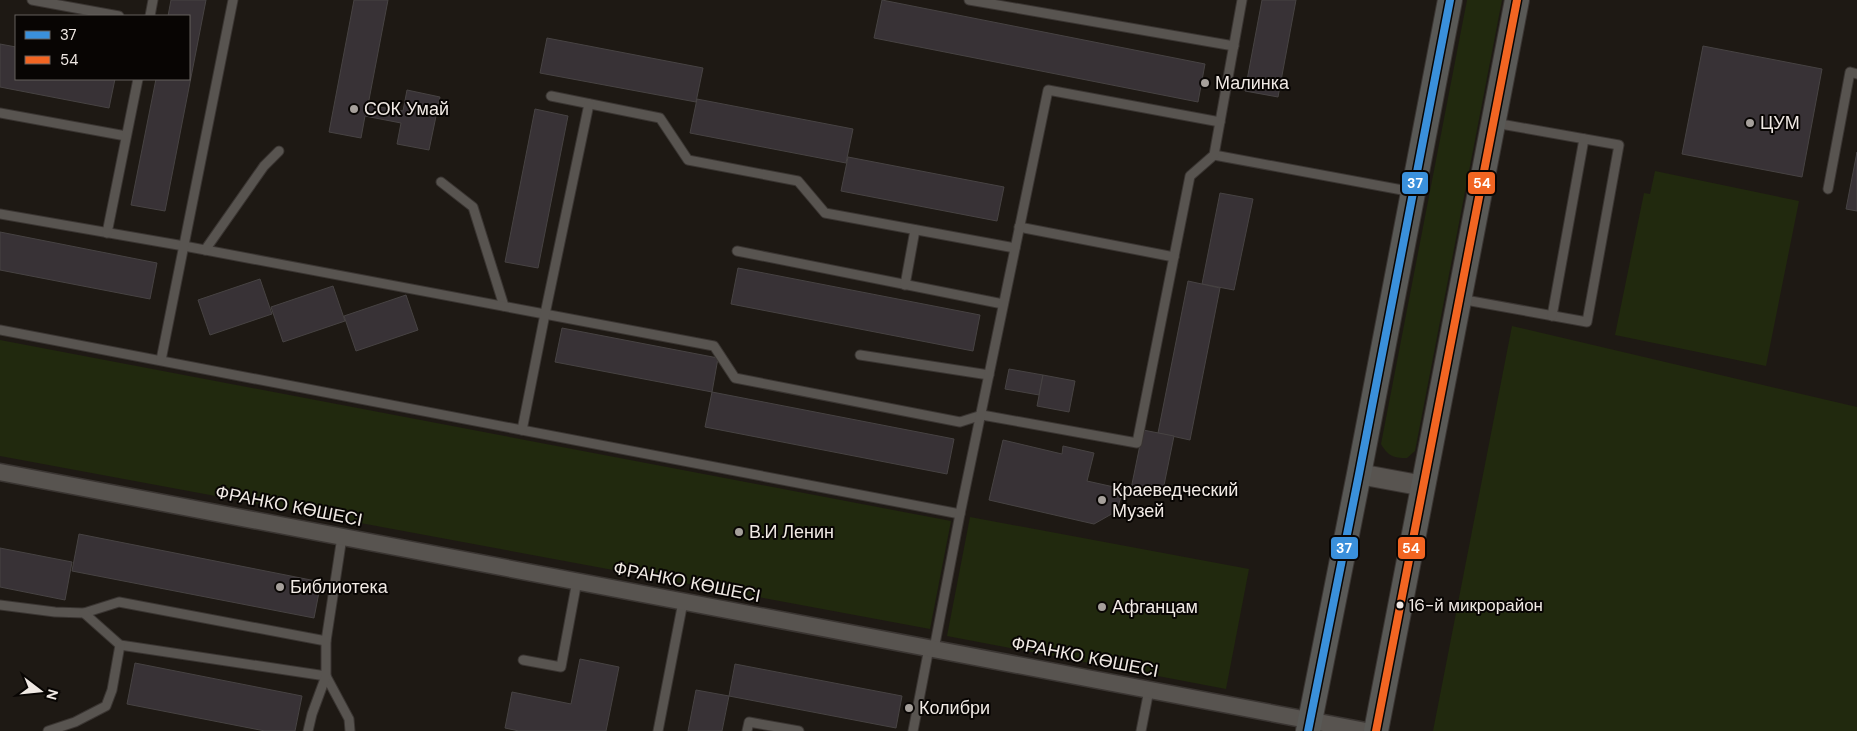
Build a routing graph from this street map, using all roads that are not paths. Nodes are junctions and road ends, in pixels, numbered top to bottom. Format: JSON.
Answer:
{"nodes":[{"id":1,"x":32,"y":0,"type":"edge"},
{"id":2,"x":153,"y":0,"type":"edge"},
{"id":3,"x":234,"y":0,"type":"edge"},
{"id":4,"x":969,"y":0,"type":"edge"},
{"id":5,"x":1242,"y":0,"type":"edge"},
{"id":6,"x":1450,"y":0,"type":"edge"},
{"id":7,"x":1517,"y":0,"type":"edge"},
{"id":8,"x":114,"y":15,"type":"edge"},
{"id":9,"x":150,"y":15,"type":"edge"},
{"id":10,"x":1234,"y":46,"type":"junction"},
{"id":11,"x":1857,"y":74,"type":"edge"},
{"id":12,"x":138,"y":80,"type":"edge"},
{"id":13,"x":551,"y":96,"type":"dead end"},
{"id":14,"x":589,"y":104,"type":"junction"},
{"id":15,"x":0,"y":113,"type":"edge"},
{"id":16,"x":1220,"y":122,"type":"junction"},
{"id":17,"x":1493,"y":122,"type":"junction"},
{"id":18,"x":126,"y":136,"type":"junction"},
{"id":19,"x":1584,"y":139,"type":"junction"},
{"id":20,"x":279,"y":151,"type":"dead end"},
{"id":21,"x":1214,"y":155,"type":"junction"},
{"id":22,"x":440,"y":182,"type":"dead end"},
{"id":23,"x":1828,"y":188,"type":"dead end"},
{"id":24,"x":1414,"y":192,"type":"junction"},
{"id":25,"x":0,"y":214,"type":"edge"},
{"id":26,"x":1020,"y":227,"type":"junction"},
{"id":27,"x":915,"y":230,"type":"junction"},
{"id":28,"x":107,"y":233,"type":"junction"},
{"id":29,"x":184,"y":246,"type":"junction"},
{"id":30,"x":1015,"y":248,"type":"junction"},
{"id":31,"x":206,"y":250,"type":"junction"},
{"id":32,"x":737,"y":251,"type":"dead end"},
{"id":33,"x":1174,"y":257,"type":"junction"},
{"id":34,"x":905,"y":286,"type":"junction"},
{"id":35,"x":1460,"y":299,"type":"junction"},
{"id":36,"x":1003,"y":304,"type":"junction"},
{"id":37,"x":504,"y":306,"type":"junction"},
{"id":38,"x":545,"y":314,"type":"junction"},
{"id":39,"x":1552,"y":316,"type":"junction"},
{"id":40,"x":0,"y":330,"type":"edge"},
{"id":41,"x":860,"y":354,"type":"dead end"},
{"id":42,"x":161,"y":360,"type":"junction"},
{"id":43,"x":990,"y":375,"type":"junction"},
{"id":44,"x":982,"y":415,"type":"junction"},
{"id":45,"x":522,"y":430,"type":"junction"},
{"id":46,"x":0,"y":472,"type":"edge"},
{"id":47,"x":1360,"y":474,"type":"junction"},
{"id":48,"x":1424,"y":486,"type":"junction"},
{"id":49,"x":960,"y":514,"type":"junction"},
{"id":50,"x":342,"y":537,"type":"junction"},
{"id":51,"x":577,"y":581,"type":"junction"},
{"id":52,"x":683,"y":602,"type":"junction"},
{"id":53,"x":0,"y":605,"type":"edge"},
{"id":54,"x":84,"y":613,"type":"junction"},
{"id":55,"x":326,"y":641,"type":"junction"},
{"id":56,"x":120,"y":645,"type":"junction"},
{"id":57,"x":932,"y":649,"type":"junction"},
{"id":58,"x":523,"y":660,"type":"dead end"},
{"id":59,"x":326,"y":676,"type":"junction"},
{"id":60,"x":1149,"y":690,"type":"junction"},
{"id":61,"x":1309,"y":726,"type":"edge"},
{"id":62,"x":48,"y":731,"type":"edge"},
{"id":63,"x":308,"y":731,"type":"edge"},
{"id":64,"x":350,"y":731,"type":"edge"},
{"id":65,"x":658,"y":731,"type":"edge"},
{"id":66,"x":747,"y":731,"type":"edge"},
{"id":67,"x":799,"y":731,"type":"edge"},
{"id":68,"x":913,"y":731,"type":"edge"},
{"id":69,"x":1141,"y":731,"type":"edge"},
{"id":70,"x":1366,"y":731,"type":"edge"},
{"id":71,"x":1376,"y":731,"type":"edge"}],
"edges":[{"from":1,"to":8,"type":"lane"},
{"from":2,"to":9,"type":"lane"},
{"from":3,"to":29,"type":"lane"},
{"from":4,"to":10,"type":"lane"},
{"from":5,"to":10,"type":"lane"},
{"from":6,"to":24,"type":"main road"},
{"from":7,"to":17,"type":"main road"},
{"from":10,"to":16,"type":"lane"},
{"from":11,"to":23,"type":"lane"},
{"from":12,"to":18,"type":"lane"},
{"from":13,"to":14,"type":"lane"},
{"from":14,"to":27,"type":"lane"},
{"from":14,"to":38,"type":"lane"},
{"from":15,"to":18,"type":"lane"},
{"from":16,"to":21,"type":"lane"},
{"from":16,"to":26,"type":"lane"},
{"from":17,"to":19,"type":"lane"},
{"from":17,"to":35,"type":"main road"},
{"from":18,"to":28,"type":"lane"},
{"from":19,"to":39,"type":"lane"},
{"from":19,"to":39,"type":"lane"},
{"from":20,"to":31,"type":"lane"},
{"from":21,"to":24,"type":"lane"},
{"from":21,"to":33,"type":"lane"},
{"from":22,"to":37,"type":"lane"},
{"from":24,"to":47,"type":"main road"},
{"from":25,"to":28,"type":"lane"},
{"from":26,"to":30,"type":"lane"},
{"from":26,"to":33,"type":"lane"},
{"from":27,"to":30,"type":"lane"},
{"from":27,"to":34,"type":"lane"},
{"from":28,"to":29,"type":"lane"},
{"from":29,"to":31,"type":"lane"},
{"from":29,"to":42,"type":"lane"},
{"from":30,"to":36,"type":"lane"},
{"from":31,"to":37,"type":"lane"},
{"from":32,"to":34,"type":"lane"},
{"from":33,"to":44,"type":"lane"},
{"from":34,"to":36,"type":"lane"},
{"from":35,"to":39,"type":"lane"},
{"from":35,"to":48,"type":"main road"},
{"from":36,"to":43,"type":"lane"},
{"from":37,"to":38,"type":"lane"},
{"from":38,"to":44,"type":"lane"},
{"from":38,"to":45,"type":"lane"},
{"from":40,"to":42,"type":"lane"},
{"from":41,"to":43,"type":"lane"},
{"from":42,"to":45,"type":"lane"},
{"from":43,"to":44,"type":"lane"},
{"from":44,"to":49,"type":"lane"},
{"from":45,"to":49,"type":"lane"},
{"from":46,"to":50,"type":"street","name":"ФРАНКО КӨШЕСІ"},
{"from":47,"to":48,"type":"street"},
{"from":47,"to":61,"type":"main road"},
{"from":48,"to":71,"type":"main road"},
{"from":49,"to":57,"type":"lane"},
{"from":50,"to":51,"type":"street","name":"ФРАНКО КӨШЕСІ"},
{"from":50,"to":55,"type":"lane"},
{"from":51,"to":52,"type":"street","name":"ФРАНКО КӨШЕСІ"},
{"from":51,"to":58,"type":"lane"},
{"from":52,"to":57,"type":"street","name":"ФРАНКО КӨШЕСІ"},
{"from":52,"to":65,"type":"lane"},
{"from":53,"to":54,"type":"lane"},
{"from":54,"to":55,"type":"lane"},
{"from":54,"to":56,"type":"lane"},
{"from":55,"to":59,"type":"lane"},
{"from":56,"to":59,"type":"lane"},
{"from":56,"to":62,"type":"lane"},
{"from":57,"to":60,"type":"street","name":"ФРАНКО КӨШЕСІ"},
{"from":57,"to":68,"type":"lane"},
{"from":59,"to":63,"type":"lane"},
{"from":59,"to":64,"type":"lane"},
{"from":60,"to":61,"type":"street","name":"ФРАНКО КӨШЕСІ"},
{"from":60,"to":69,"type":"lane"},
{"from":61,"to":70,"type":"street","name":"ФРАНКО КӨШЕСІ"},
{"from":66,"to":67,"type":"lane"}]}
